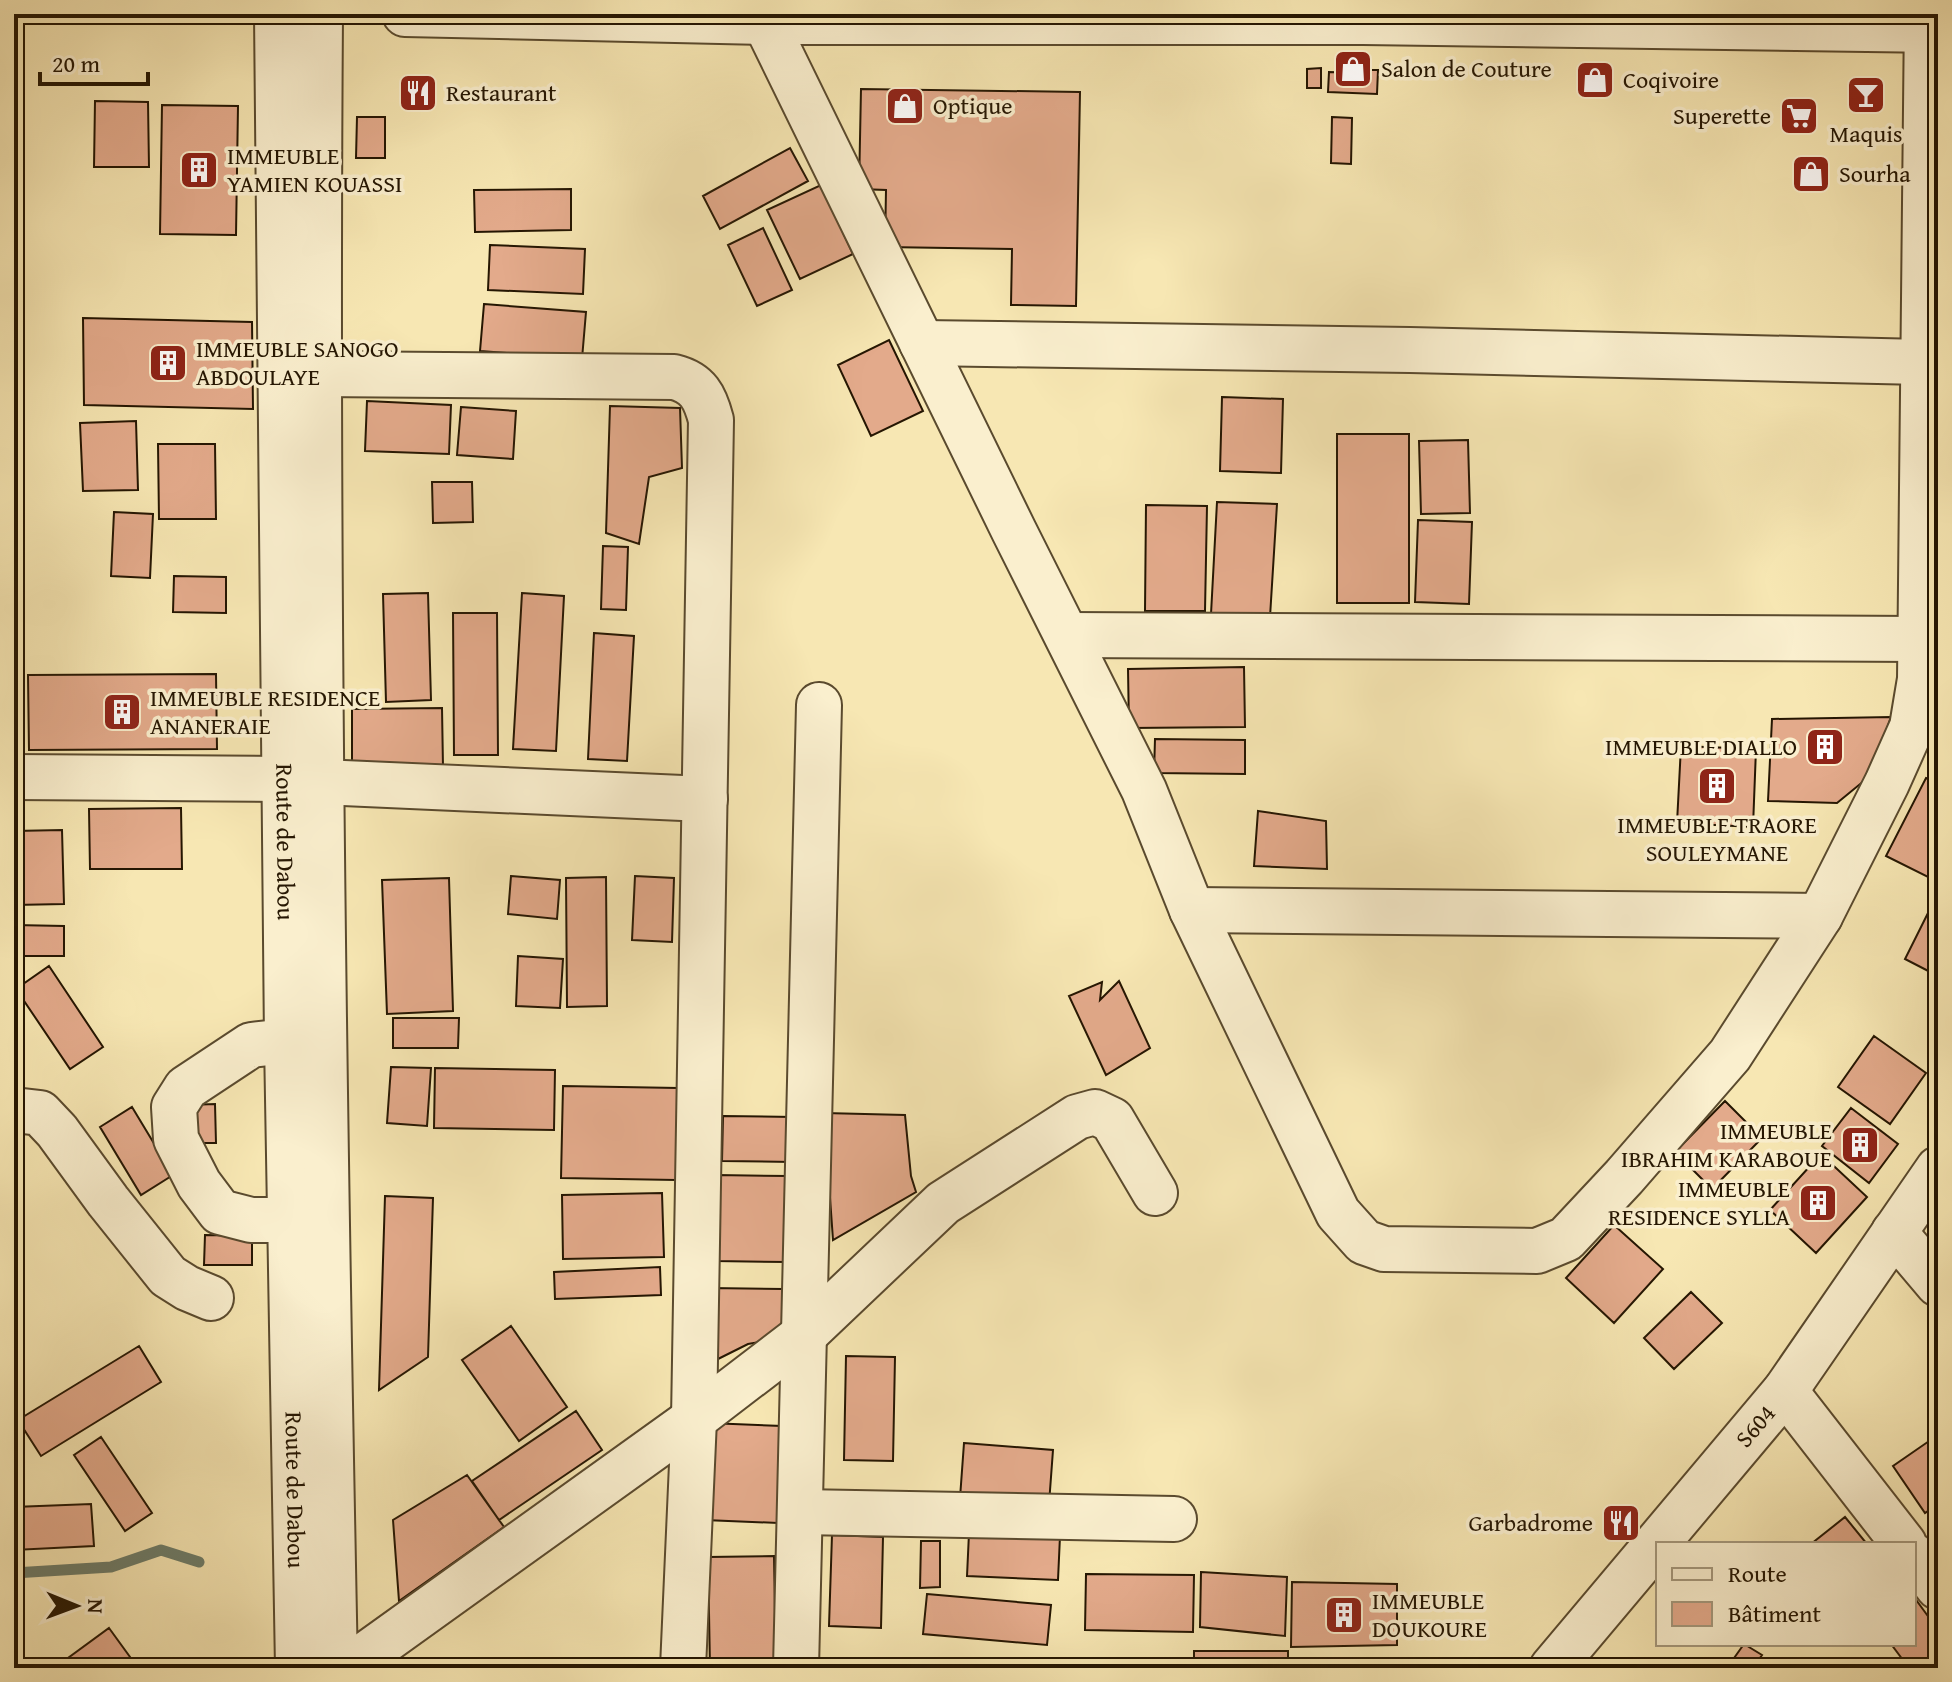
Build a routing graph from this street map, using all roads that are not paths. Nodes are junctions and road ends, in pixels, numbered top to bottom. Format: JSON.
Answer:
{"nodes":[{"id":1,"x":277,"y":14,"type":"edge"},
{"id":2,"x":320,"y":14,"type":"edge"},
{"id":3,"x":405,"y":14,"type":"edge"},
{"id":4,"x":1363,"y":18,"type":"edge"},
{"id":5,"x":765,"y":22,"type":"junction"},
{"id":6,"x":1930,"y":24,"type":"edge"},
{"id":7,"x":922,"y":343,"type":"junction"},
{"id":8,"x":1922,"y":362,"type":"junction"},
{"id":9,"x":317,"y":374,"type":"junction"},
{"id":10,"x":1067,"y":635,"type":"junction"},
{"id":11,"x":1925,"y":648,"type":"edge"},
{"id":12,"x":819,"y":705,"type":"dead end"},
{"id":13,"x":14,"y":777,"type":"edge"},
{"id":14,"x":303,"y":781,"type":"junction"},
{"id":15,"x":705,"y":799,"type":"junction"},
{"id":16,"x":1192,"y":910,"type":"junction"},
{"id":17,"x":1820,"y":916,"type":"junction"},
{"id":18,"x":287,"y":1041,"type":"junction"},
{"id":19,"x":14,"y":1110,"type":"edge"},
{"id":20,"x":1938,"y":1169,"type":"edge"},
{"id":21,"x":1155,"y":1193,"type":"dead end"},
{"id":22,"x":290,"y":1220,"type":"junction"},
{"id":23,"x":1894,"y":1232,"type":"junction"},
{"id":24,"x":1938,"y":1284,"type":"edge"},
{"id":25,"x":211,"y":1298,"type":"dead end"},
{"id":26,"x":805,"y":1334,"type":"junction"},
{"id":27,"x":1785,"y":1391,"type":"junction"},
{"id":28,"x":694,"y":1419,"type":"junction"},
{"id":29,"x":801,"y":1512,"type":"junction"},
{"id":30,"x":1174,"y":1519,"type":"dead end"},
{"id":31,"x":1658,"y":1542,"type":"edge"},
{"id":32,"x":1902,"y":1542,"type":"edge"},
{"id":33,"x":1656,"y":1544,"type":"edge"},
{"id":34,"x":1916,"y":1559,"type":"edge"},
{"id":35,"x":1938,"y":1587,"type":"edge"},
{"id":36,"x":298,"y":1668,"type":"edge"},
{"id":37,"x":335,"y":1668,"type":"edge"},
{"id":38,"x":347,"y":1668,"type":"edge"},
{"id":39,"x":683,"y":1668,"type":"edge"},
{"id":40,"x":796,"y":1668,"type":"edge"},
{"id":41,"x":1552,"y":1668,"type":"edge"}],
"edges":[{"from":1,"to":14,"type":"street","name":"Route de Dabou"},
{"from":2,"to":9,"type":"street","name":"Route de Dabou"},
{"from":3,"to":5,"type":"street"},
{"from":4,"to":5,"type":"street"},
{"from":4,"to":6,"type":"street"},
{"from":5,"to":7,"type":"street"},
{"from":6,"to":8,"type":"street"},
{"from":7,"to":8,"type":"street"},
{"from":7,"to":10,"type":"street"},
{"from":8,"to":11,"type":"street"},
{"from":9,"to":14,"type":"street","name":"Route de Dabou"},
{"from":9,"to":15,"type":"street"},
{"from":10,"to":11,"type":"street"},
{"from":10,"to":16,"type":"street"},
{"from":11,"to":17,"type":"street"},
{"from":12,"to":26,"type":"street"},
{"from":13,"to":14,"type":"street"},
{"from":14,"to":15,"type":"street"},
{"from":14,"to":18,"type":"street","name":"Route de Dabou"},
{"from":14,"to":37,"type":"street","name":"Route de Dabou"},
{"from":15,"to":28,"type":"street"},
{"from":16,"to":17,"type":"street"},
{"from":16,"to":17,"type":"street"},
{"from":18,"to":22,"type":"street","name":"Route de Dabou"},
{"from":18,"to":22,"type":"street"},
{"from":19,"to":25,"type":"street"},
{"from":20,"to":23,"type":"street","name":"S604"},
{"from":21,"to":26,"type":"street"},
{"from":22,"to":36,"type":"street","name":"Route de Dabou"},
{"from":23,"to":24,"type":"street"},
{"from":23,"to":27,"type":"street","name":"S604"},
{"from":26,"to":28,"type":"street"},
{"from":26,"to":29,"type":"street"},
{"from":27,"to":31,"type":"street","name":"S604"},
{"from":27,"to":32,"type":"street"},
{"from":28,"to":38,"type":"street"},
{"from":28,"to":39,"type":"street"},
{"from":29,"to":30,"type":"street"},
{"from":29,"to":40,"type":"street"},
{"from":33,"to":41,"type":"street","name":"S604"},
{"from":34,"to":35,"type":"street"}]}
